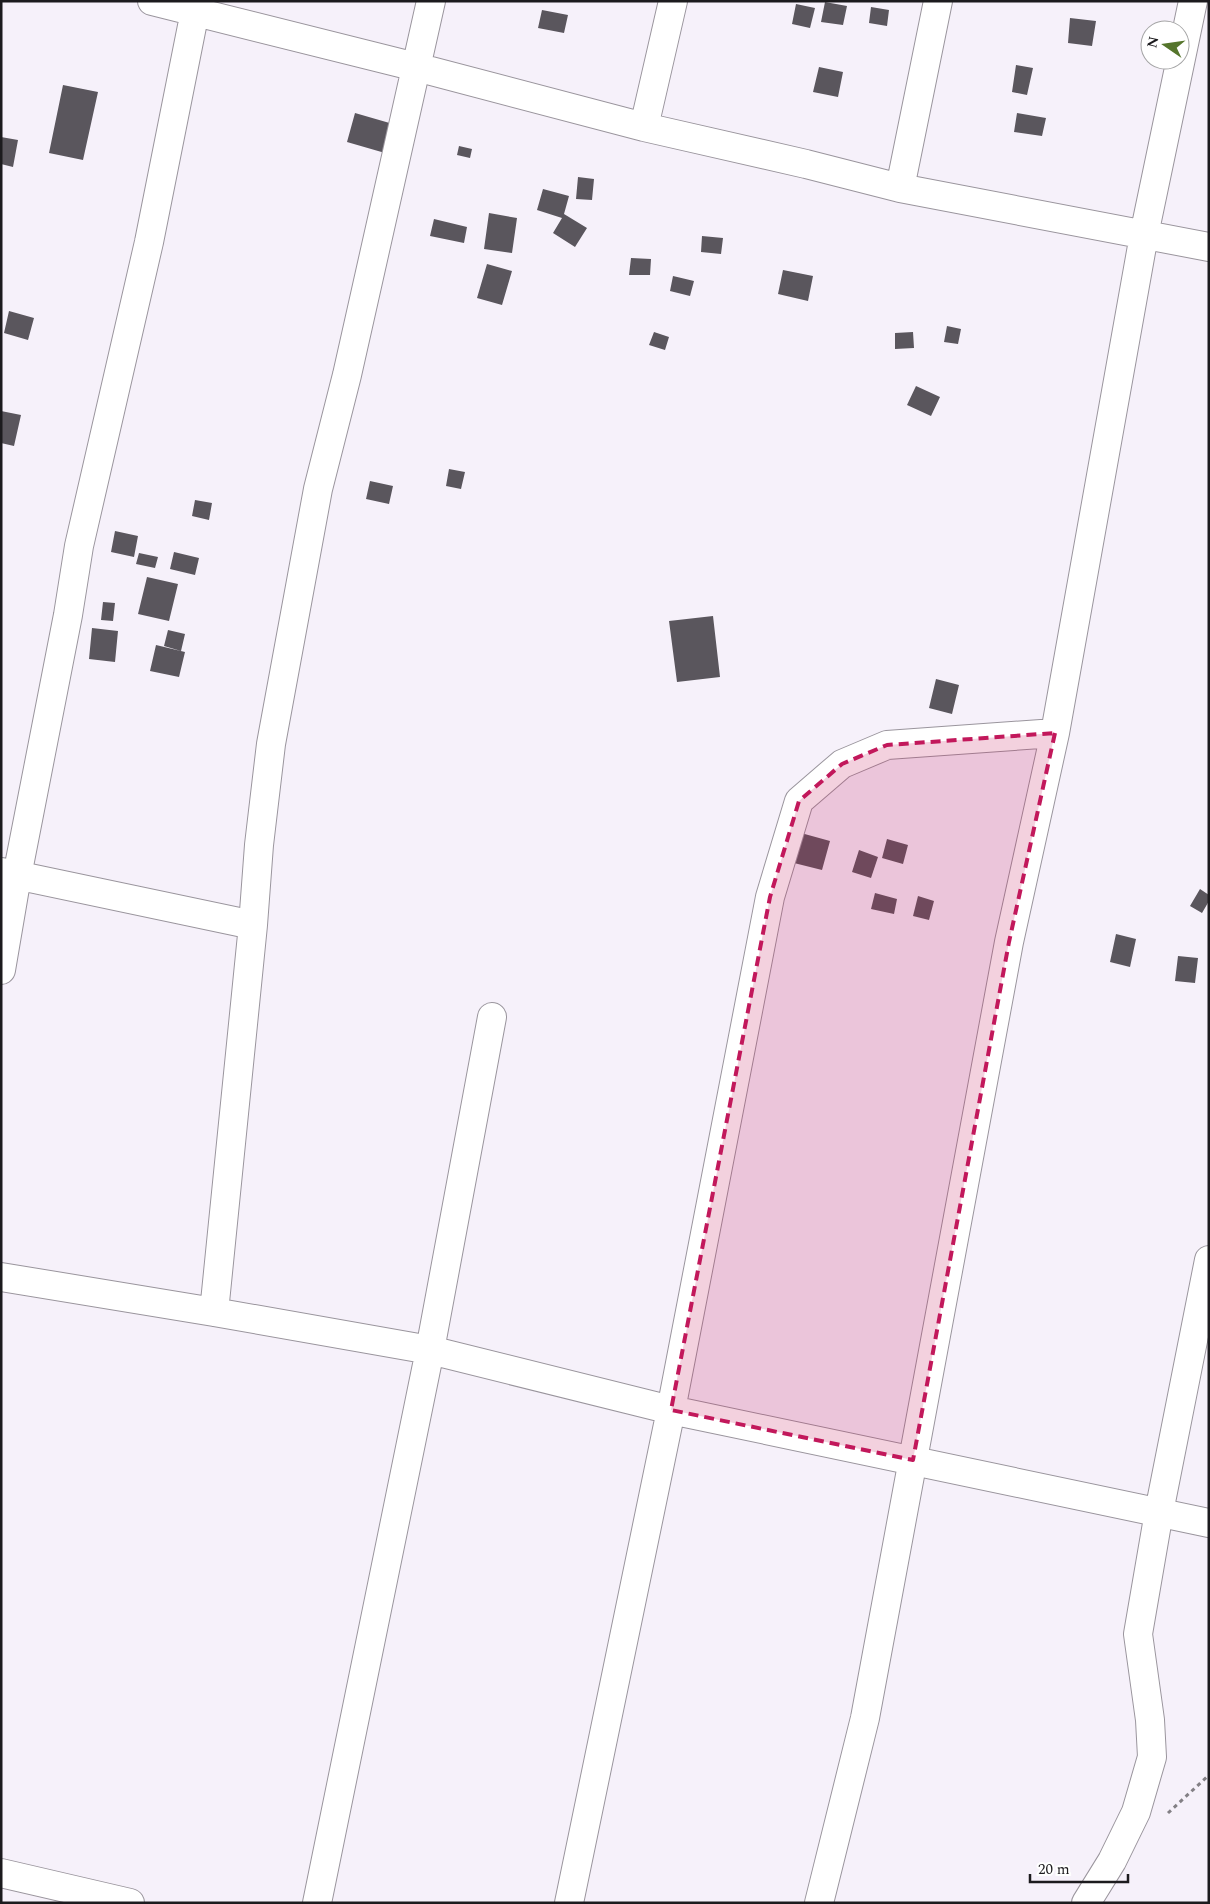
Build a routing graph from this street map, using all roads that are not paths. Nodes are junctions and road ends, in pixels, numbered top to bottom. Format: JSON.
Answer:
{"nodes":[{"id":1,"x":152,"y":1,"type":"edge"},
{"id":2,"x":431,"y":1,"type":"edge"},
{"id":3,"x":673,"y":1,"type":"edge"},
{"id":4,"x":938,"y":1,"type":"edge"},
{"id":5,"x":1193,"y":1,"type":"edge"},
{"id":6,"x":196,"y":6,"type":"edge"},
{"id":7,"x":416,"y":67,"type":"junction"},
{"id":8,"x":644,"y":128,"type":"junction"},
{"id":9,"x":900,"y":188,"type":"junction"},
{"id":10,"x":1144,"y":235,"type":"junction"},
{"id":11,"x":1209,"y":248,"type":"edge"},
{"id":12,"x":1055,"y":733,"type":"junction"},
{"id":13,"x":9,"y":874,"type":"edge"},
{"id":14,"x":254,"y":925,"type":"junction"},
{"id":15,"x":1,"y":970,"type":"edge"},
{"id":16,"x":492,"y":1017,"type":"dead end"},
{"id":17,"x":1209,"y":1260,"type":"edge"},
{"id":18,"x":1,"y":1277,"type":"edge"},
{"id":19,"x":214,"y":1312,"type":"junction"},
{"id":20,"x":430,"y":1350,"type":"junction"},
{"id":21,"x":671,"y":1410,"type":"junction"},
{"id":22,"x":913,"y":1460,"type":"junction"},
{"id":23,"x":1159,"y":1512,"type":"junction"},
{"id":24,"x":1209,"y":1523,"type":"edge"},
{"id":25,"x":1,"y":1873,"type":"edge"},
{"id":26,"x":53,"y":1894,"type":"edge"},
{"id":27,"x":130,"y":1903,"type":"edge"},
{"id":28,"x":317,"y":1903,"type":"edge"},
{"id":29,"x":569,"y":1903,"type":"edge"},
{"id":30,"x":819,"y":1903,"type":"edge"},
{"id":31,"x":1086,"y":1903,"type":"edge"}],
"edges":[{"from":1,"to":6,"type":"street"},
{"from":2,"to":7,"type":"street"},
{"from":3,"to":8,"type":"street"},
{"from":4,"to":9,"type":"street"},
{"from":5,"to":10,"type":"street"},
{"from":6,"to":7,"type":"street"},
{"from":6,"to":13,"type":"street"},
{"from":7,"to":8,"type":"street"},
{"from":7,"to":14,"type":"street"},
{"from":8,"to":9,"type":"street"},
{"from":9,"to":10,"type":"street"},
{"from":10,"to":11,"type":"street"},
{"from":10,"to":12,"type":"street"},
{"from":12,"to":21,"type":"street"},
{"from":12,"to":22,"type":"street"},
{"from":13,"to":14,"type":"street"},
{"from":13,"to":15,"type":"street"},
{"from":14,"to":19,"type":"street"},
{"from":16,"to":20,"type":"street"},
{"from":17,"to":23,"type":"street"},
{"from":18,"to":19,"type":"street"},
{"from":19,"to":20,"type":"street"},
{"from":20,"to":21,"type":"street"},
{"from":20,"to":28,"type":"street"},
{"from":21,"to":22,"type":"street"},
{"from":21,"to":29,"type":"street"},
{"from":22,"to":23,"type":"street"},
{"from":22,"to":30,"type":"street"},
{"from":23,"to":24,"type":"street"},
{"from":23,"to":31,"type":"street"},
{"from":25,"to":26,"type":"street"},
{"from":26,"to":27,"type":"street"}]}
